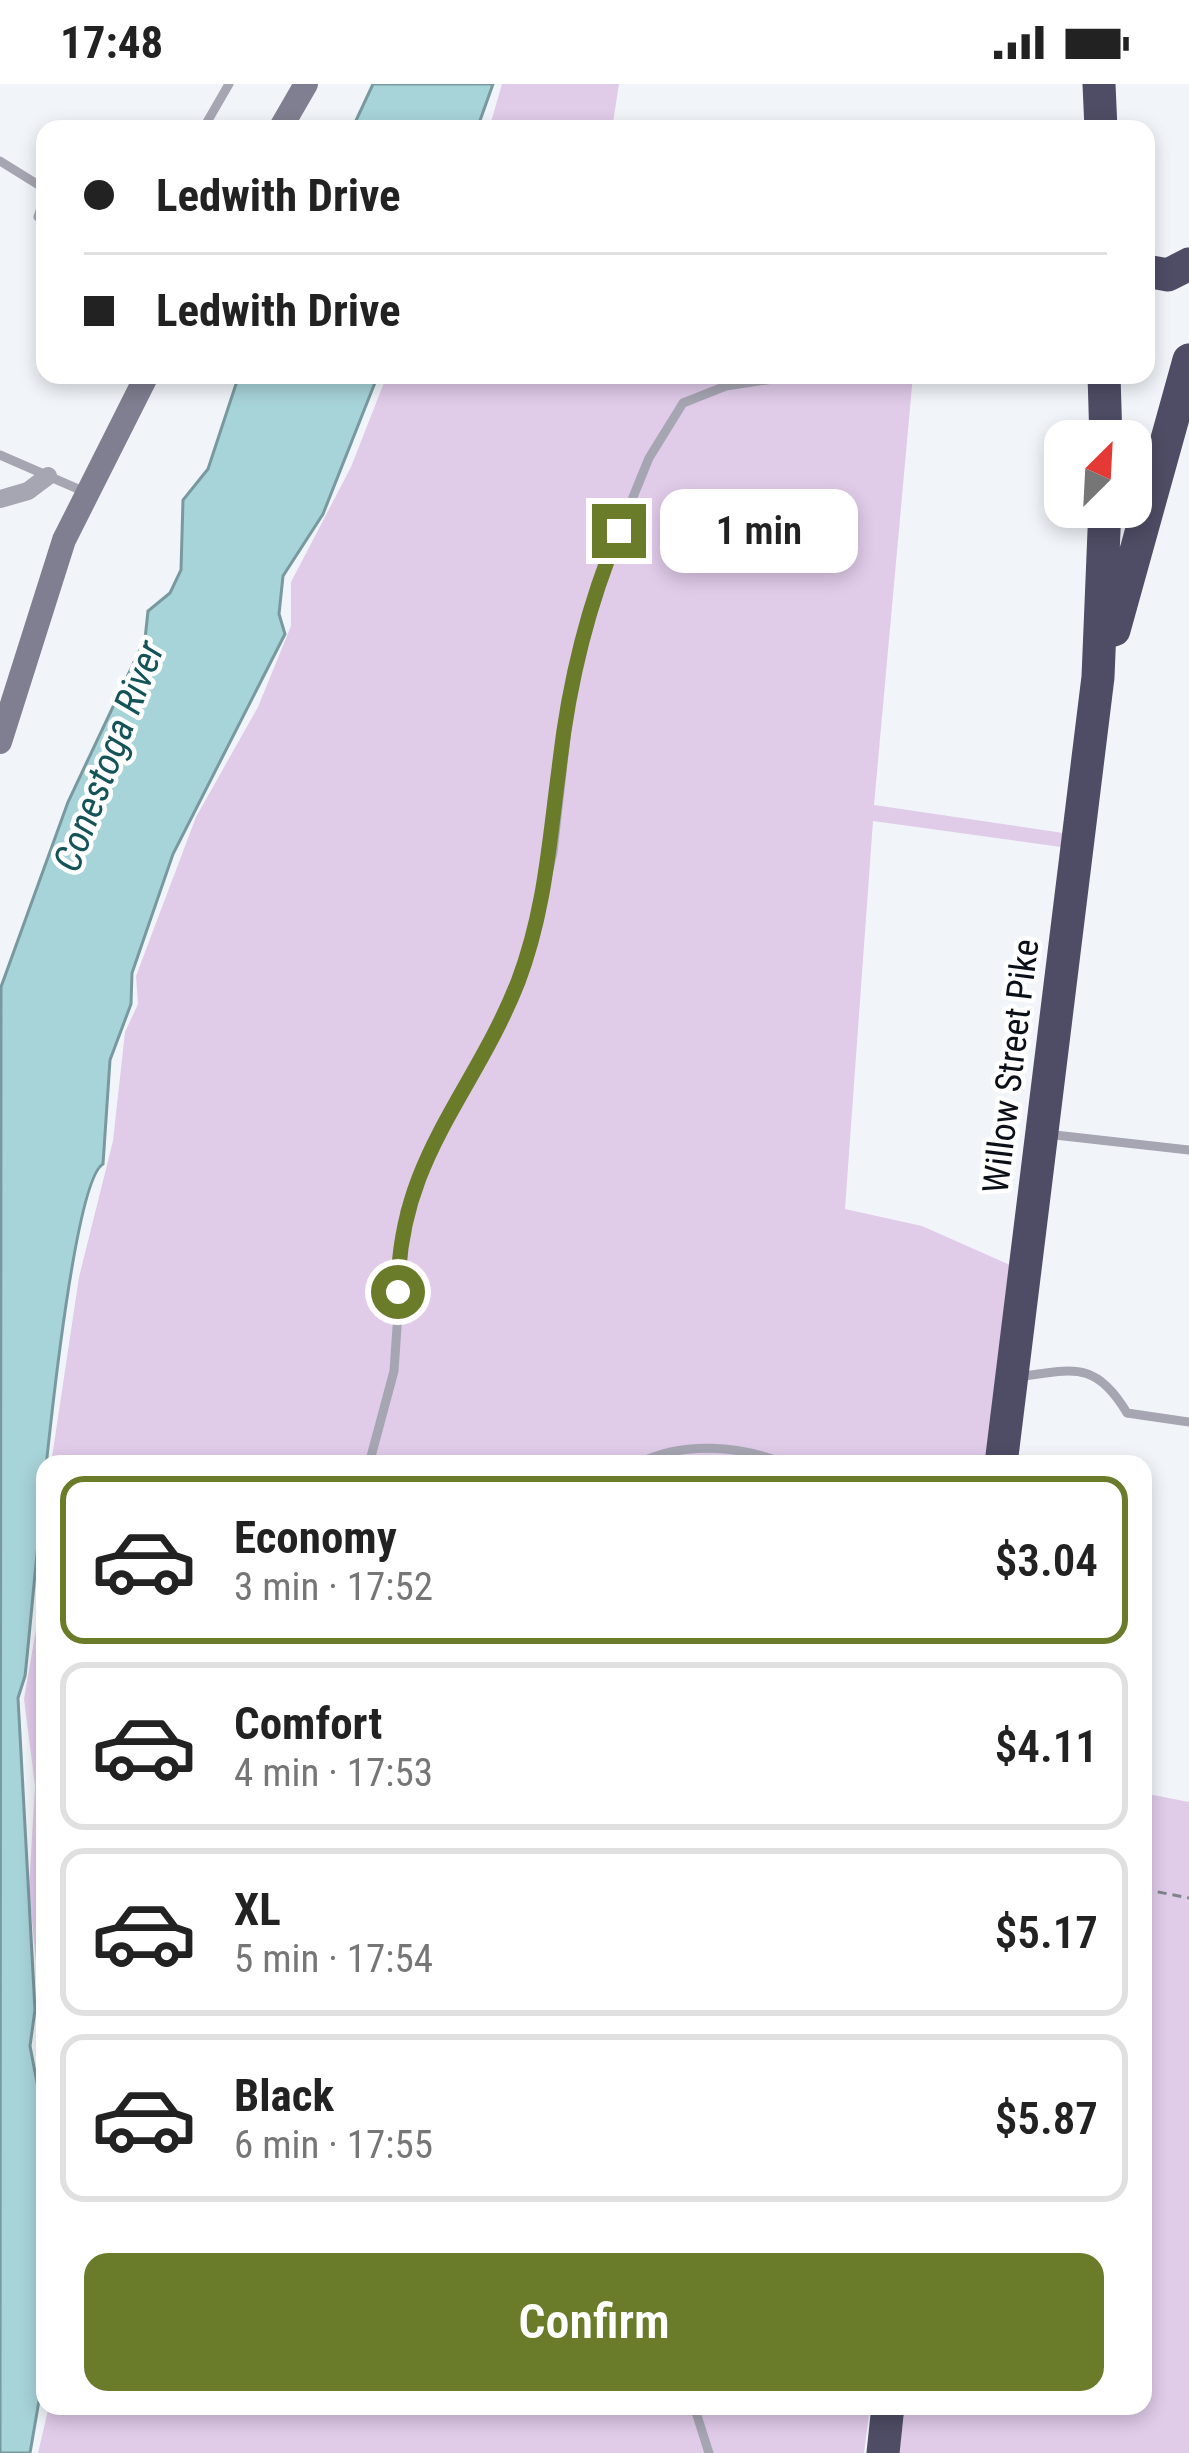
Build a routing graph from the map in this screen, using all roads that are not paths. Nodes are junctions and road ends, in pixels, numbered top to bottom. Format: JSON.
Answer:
{"nodes":[{"id":1,"x":230,"y":84,"type":"edge"},
{"id":2,"x":306,"y":84,"type":"edge"},
{"id":3,"x":1094,"y":84,"type":"edge"},
{"id":4,"x":208,"y":120,"type":"edge"},
{"id":5,"x":285,"y":120,"type":"edge"},
{"id":6,"x":1092,"y":120,"type":"edge"},
{"id":7,"x":1100,"y":120,"type":"edge"},
{"id":8,"x":0,"y":161,"type":"edge"},
{"id":9,"x":36,"y":187,"type":"edge"},
{"id":10,"x":1189,"y":264,"type":"edge"},
{"id":11,"x":1155,"y":273,"type":"edge"},
{"id":12,"x":1189,"y":360,"type":"edge"},
{"id":13,"x":142,"y":384,"type":"edge"},
{"id":14,"x":739,"y":384,"type":"edge"},
{"id":15,"x":1104,"y":384,"type":"edge"},
{"id":16,"x":1105,"y":420,"type":"edge"},
{"id":17,"x":0,"y":455,"type":"edge"},
{"id":18,"x":48,"y":476,"type":"junction"},
{"id":19,"x":85,"y":492,"type":"junction"},
{"id":20,"x":0,"y":499,"type":"edge"},
{"id":21,"x":1104,"y":528,"type":"edge"},
{"id":22,"x":1098,"y":677,"type":"junction"},
{"id":23,"x":0,"y":742,"type":"edge"},
{"id":24,"x":1041,"y":1133,"type":"junction"},
{"id":25,"x":1189,"y":1150,"type":"edge"},
{"id":26,"x":1012,"y":1378,"type":"junction"},
{"id":27,"x":1189,"y":1422,"type":"edge"},
{"id":28,"x":371,"y":1455,"type":"edge"},
{"id":29,"x":669,"y":1455,"type":"edge"},
{"id":30,"x":752,"y":1455,"type":"edge"},
{"id":31,"x":1002,"y":1455,"type":"edge"},
{"id":32,"x":697,"y":2415,"type":"edge"},
{"id":33,"x":887,"y":2415,"type":"edge"},
{"id":34,"x":709,"y":2453,"type":"edge"},
{"id":35,"x":883,"y":2453,"type":"edge"}],
"edges":[{"from":1,"to":4,"type":"lane"},
{"from":2,"to":5,"type":"main road"},
{"from":3,"to":6,"type":"highway"},
{"from":3,"to":7,"type":"highway"},
{"from":8,"to":9,"type":"lane"},
{"from":10,"to":11,"type":"highway"},
{"from":12,"to":22,"type":"highway","name":"Willow Street Pike"},
{"from":13,"to":19,"type":"main road"},
{"from":14,"to":28,"type":"lane"},
{"from":15,"to":16,"type":"highway"},
{"from":17,"to":18,"type":"lane"},
{"from":18,"to":19,"type":"lane"},
{"from":18,"to":20,"type":"street"},
{"from":19,"to":23,"type":"main road"},
{"from":21,"to":22,"type":"highway","name":"Willow Street Pike"},
{"from":22,"to":24,"type":"highway","name":"Willow Street Pike"},
{"from":24,"to":25,"type":"lane"},
{"from":24,"to":26,"type":"highway","name":"Willow Street Pike"},
{"from":26,"to":27,"type":"lane"},
{"from":26,"to":31,"type":"highway","name":"Willow Street Pike"},
{"from":29,"to":30,"type":"lane"},
{"from":32,"to":34,"type":"lane"},
{"from":33,"to":35,"type":"highway"}]}
